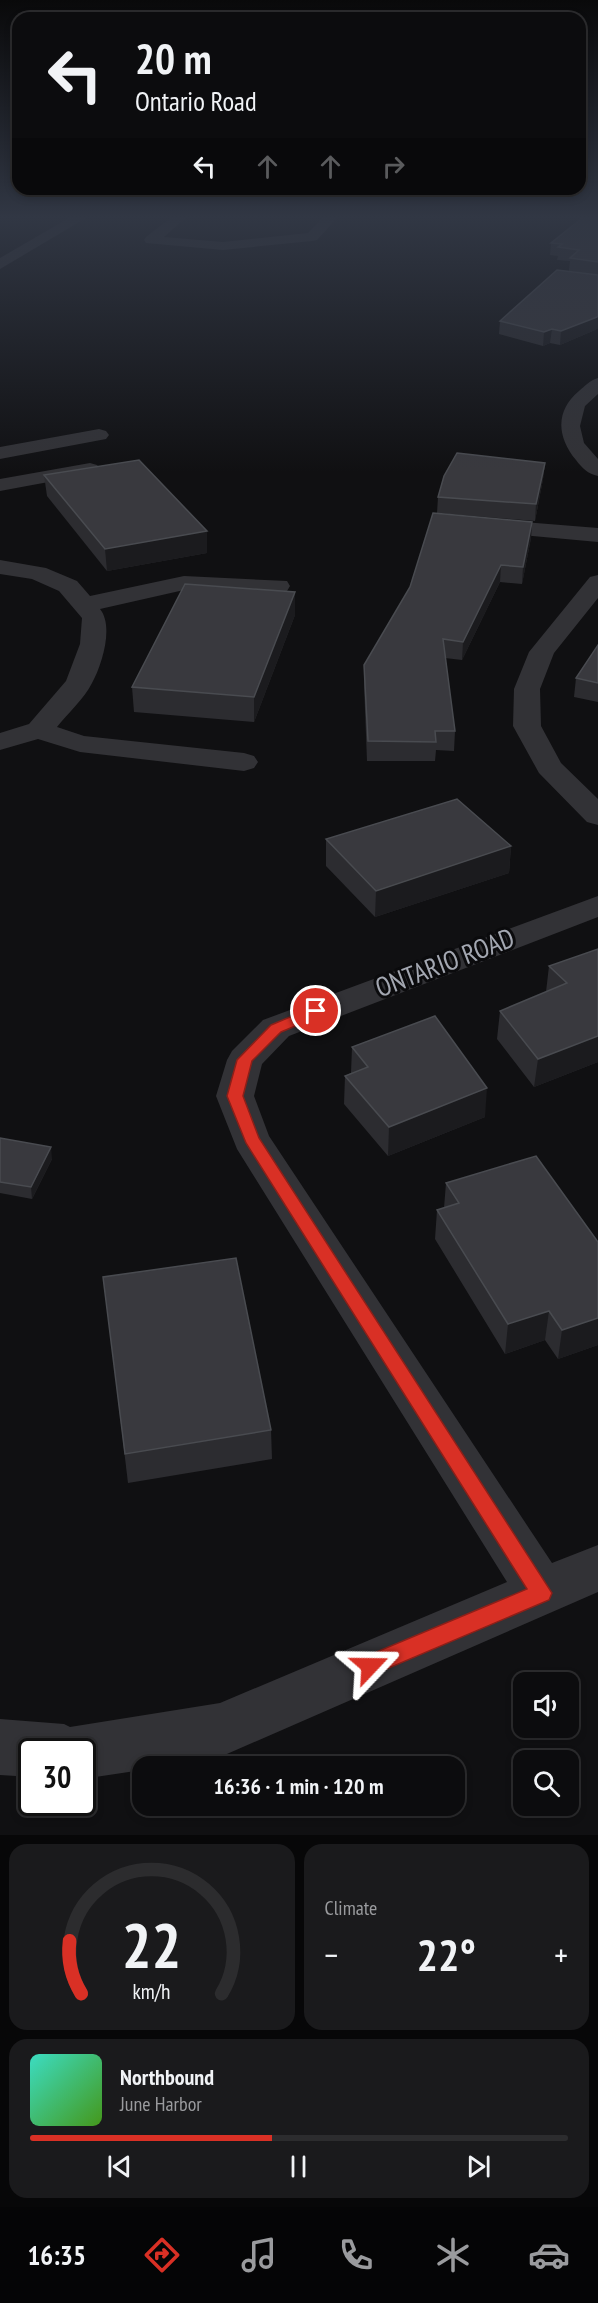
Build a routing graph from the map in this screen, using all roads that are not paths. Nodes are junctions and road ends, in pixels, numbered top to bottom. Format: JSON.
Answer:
{"nodes":[{"id":1,"x":598,"y":384,"type":"edge"},
{"id":2,"x":99,"y":435,"type":"dead end"},
{"id":3,"x":0,"y":453,"type":"edge"},
{"id":4,"x":111,"y":465,"type":"edge"},
{"id":5,"x":598,"y":470,"type":"edge"},
{"id":6,"x":0,"y":485,"type":"edge"},
{"id":7,"x":467,"y":524,"type":"edge"},
{"id":8,"x":598,"y":535,"type":"edge"},
{"id":9,"x":0,"y":567,"type":"edge"},
{"id":10,"x":598,"y":582,"type":"edge"},
{"id":11,"x":278,"y":586,"type":"dead end"},
{"id":12,"x":84,"y":605,"type":"junction"},
{"id":13,"x":570,"y":619,"type":"junction"},
{"id":14,"x":598,"y":625,"type":"edge"},
{"id":15,"x":39,"y":730,"type":"junction"},
{"id":16,"x":0,"y":742,"type":"edge"},
{"id":17,"x":244,"y":762,"type":"dead end"},
{"id":18,"x":598,"y":816,"type":"edge"},
{"id":19,"x":598,"y":906,"type":"edge"},
{"id":20,"x":598,"y":1568,"type":"edge"},
{"id":21,"x":542,"y":1593,"type":"junction"},
{"id":22,"x":0,"y":1747,"type":"edge"},
{"id":23,"x":18,"y":1748,"type":"edge"},
{"id":24,"x":96,"y":1749,"type":"edge"}],
"edges":[{"from":1,"to":5,"type":"street"},
{"from":2,"to":3,"type":"street"},
{"from":4,"to":6,"type":"street"},
{"from":7,"to":8,"type":"street"},
{"from":9,"to":12,"type":"street"},
{"from":10,"to":13,"type":"street"},
{"from":11,"to":12,"type":"street"},
{"from":12,"to":15,"type":"street"},
{"from":13,"to":14,"type":"street"},
{"from":13,"to":18,"type":"street"},
{"from":15,"to":16,"type":"street"},
{"from":15,"to":17,"type":"street"},
{"from":19,"to":21,"type":"street","name":"ONTARIO ROAD"},
{"from":20,"to":21,"type":"street"},
{"from":21,"to":24,"type":"street"},
{"from":22,"to":23,"type":"street"}]}
